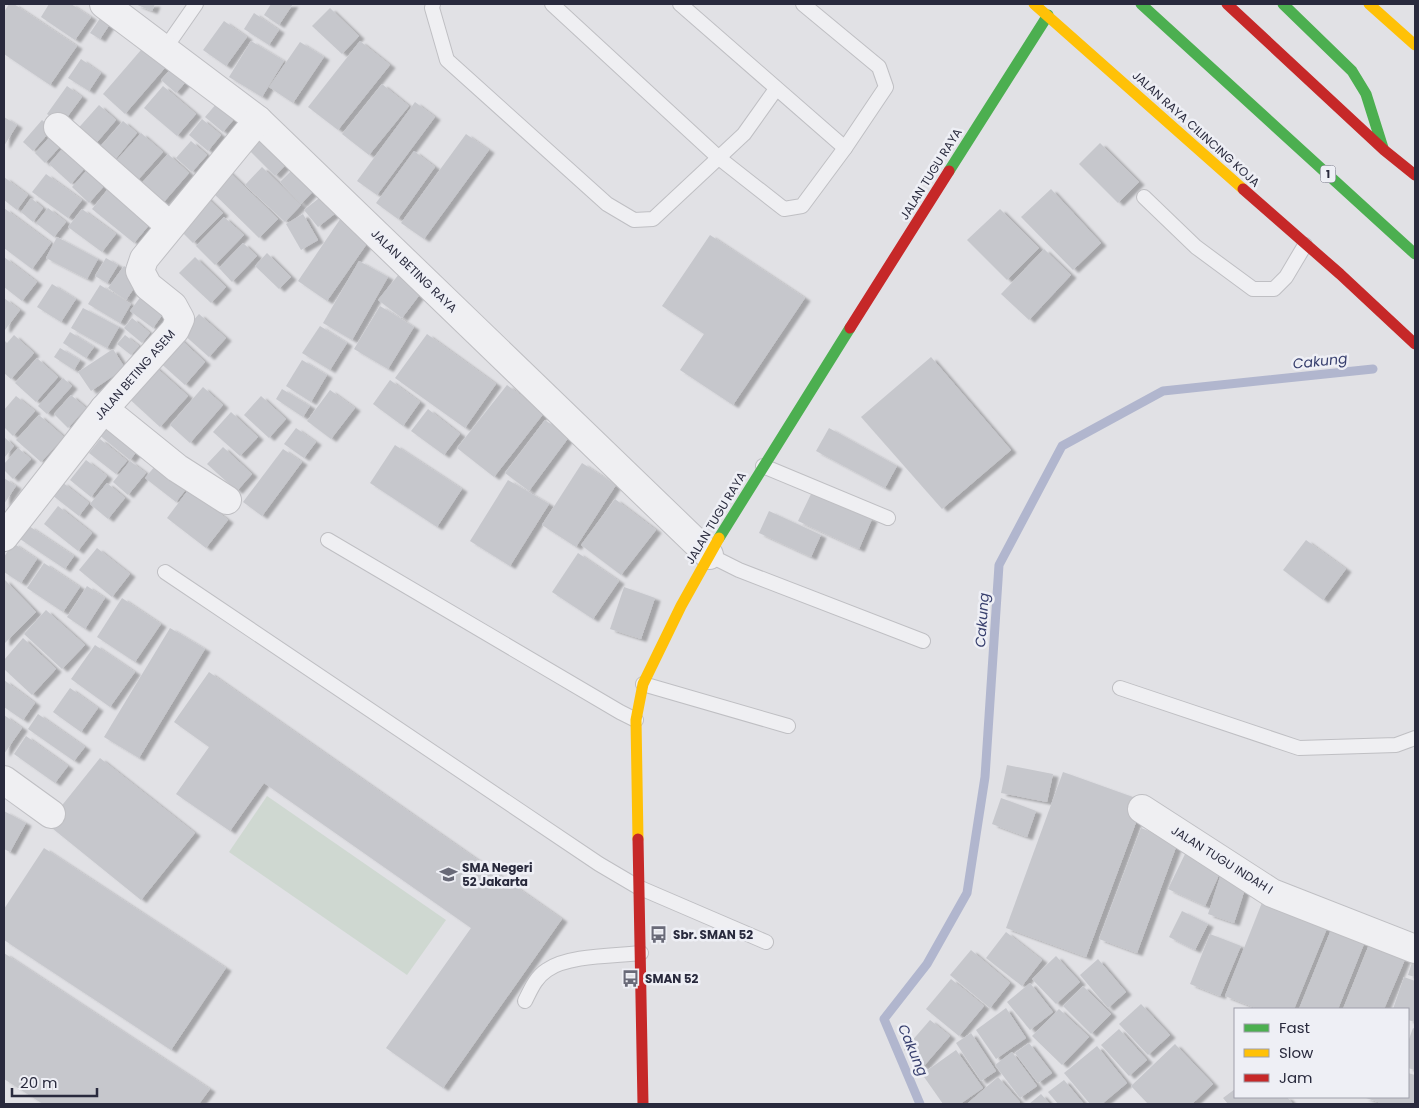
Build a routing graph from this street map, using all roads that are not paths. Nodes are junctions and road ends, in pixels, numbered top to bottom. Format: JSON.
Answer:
{"nodes":[{"id":1,"x":104,"y":4,"type":"edge"},
{"id":2,"x":196,"y":4,"type":"edge"},
{"id":3,"x":433,"y":4,"type":"edge"},
{"id":4,"x":552,"y":4,"type":"edge"},
{"id":5,"x":680,"y":4,"type":"edge"},
{"id":6,"x":803,"y":4,"type":"edge"},
{"id":7,"x":1034,"y":4,"type":"edge"},
{"id":8,"x":1141,"y":4,"type":"edge"},
{"id":9,"x":1227,"y":4,"type":"edge"},
{"id":10,"x":1283,"y":4,"type":"edge"},
{"id":11,"x":1378,"y":7,"type":"edge"},
{"id":12,"x":1048,"y":15,"type":"junction"},
{"id":13,"x":1415,"y":45,"type":"edge"},
{"id":14,"x":164,"y":50,"type":"junction"},
{"id":15,"x":776,"y":89,"type":"junction"},
{"id":16,"x":258,"y":120,"type":"junction"},
{"id":17,"x":58,"y":128,"type":"dead end"},
{"id":18,"x":845,"y":148,"type":"junction"},
{"id":19,"x":1384,"y":150,"type":"junction"},
{"id":20,"x":719,"y":158,"type":"junction"},
{"id":21,"x":1415,"y":175,"type":"edge"},
{"id":22,"x":1144,"y":197,"type":"dead end"},
{"id":23,"x":170,"y":226,"type":"junction"},
{"id":24,"x":1305,"y":245,"type":"junction"},
{"id":25,"x":1415,"y":254,"type":"edge"},
{"id":26,"x":1415,"y":344,"type":"edge"},
{"id":27,"x":104,"y":409,"type":"junction"},
{"id":28,"x":763,"y":466,"type":"junction"},
{"id":29,"x":226,"y":500,"type":"dead end"},
{"id":30,"x":888,"y":518,"type":"dead end"},
{"id":31,"x":4,"y":537,"type":"edge"},
{"id":32,"x":328,"y":540,"type":"dead end"},
{"id":33,"x":709,"y":555,"type":"junction"},
{"id":34,"x":166,"y":572,"type":"dead end"},
{"id":35,"x":923,"y":641,"type":"dead end"},
{"id":36,"x":643,"y":684,"type":"junction"},
{"id":37,"x":1120,"y":688,"type":"dead end"},
{"id":38,"x":636,"y":720,"type":"junction"},
{"id":39,"x":788,"y":726,"type":"dead end"},
{"id":40,"x":1415,"y":738,"type":"edge"},
{"id":41,"x":4,"y":780,"type":"edge"},
{"id":42,"x":1142,"y":810,"type":"dead end"},
{"id":43,"x":51,"y":814,"type":"dead end"},
{"id":44,"x":638,"y":887,"type":"junction"},
{"id":45,"x":766,"y":942,"type":"dead end"},
{"id":46,"x":1415,"y":949,"type":"edge"},
{"id":47,"x":641,"y":953,"type":"junction"},
{"id":48,"x":525,"y":1001,"type":"dead end"},
{"id":49,"x":643,"y":1104,"type":"edge"}],
"edges":[{"from":1,"to":14,"type":"street","name":"JALAN BETING RAYA"},
{"from":2,"to":14,"type":"lane"},
{"from":3,"to":20,"type":"lane"},
{"from":4,"to":20,"type":"lane"},
{"from":5,"to":15,"type":"lane"},
{"from":6,"to":18,"type":"lane"},
{"from":7,"to":12,"type":"main road","name":"JALAN RAYA CILINCING KOJA"},
{"from":8,"to":25,"type":"main road","number":"1"},
{"from":9,"to":19,"type":"main road"},
{"from":10,"to":19,"type":"main road"},
{"from":11,"to":13,"type":"main road"},
{"from":12,"to":24,"type":"main road","name":"JALAN RAYA CILINCING KOJA"},
{"from":12,"to":28,"type":"main road","name":"JALAN TUGU RAYA"},
{"from":14,"to":16,"type":"street","name":"JALAN BETING RAYA"},
{"from":15,"to":18,"type":"lane"},
{"from":15,"to":20,"type":"lane"},
{"from":16,"to":23,"type":"street","name":"JALAN BETING ASEM"},
{"from":16,"to":33,"type":"street","name":"JALAN BETING RAYA"},
{"from":17,"to":23,"type":"street"},
{"from":18,"to":20,"type":"lane"},
{"from":19,"to":21,"type":"main road"},
{"from":22,"to":24,"type":"lane"},
{"from":23,"to":27,"type":"street","name":"JALAN BETING ASEM"},
{"from":24,"to":26,"type":"main road","name":"JALAN RAYA CILINCING KOJA"},
{"from":27,"to":29,"type":"street"},
{"from":27,"to":31,"type":"street","name":"JALAN BETING ASEM"},
{"from":28,"to":30,"type":"lane"},
{"from":28,"to":33,"type":"main road","name":"JALAN TUGU RAYA"},
{"from":32,"to":38,"type":"lane"},
{"from":33,"to":35,"type":"lane"},
{"from":33,"to":36,"type":"main road","name":"JALAN TUGU RAYA"},
{"from":34,"to":44,"type":"lane"},
{"from":36,"to":38,"type":"main road","name":"JALAN TUGU RAYA"},
{"from":36,"to":39,"type":"lane"},
{"from":37,"to":40,"type":"lane"},
{"from":38,"to":44,"type":"main road","name":"JALAN TUGU RAYA"},
{"from":41,"to":43,"type":"street"},
{"from":42,"to":46,"type":"street","name":"JALAN TUGU INDAH I"},
{"from":44,"to":45,"type":"lane"},
{"from":44,"to":47,"type":"main road","name":"JALAN TUGU RAYA"},
{"from":47,"to":48,"type":"lane"},
{"from":47,"to":49,"type":"main road","name":"JALAN TUGU RAYA"}]}
